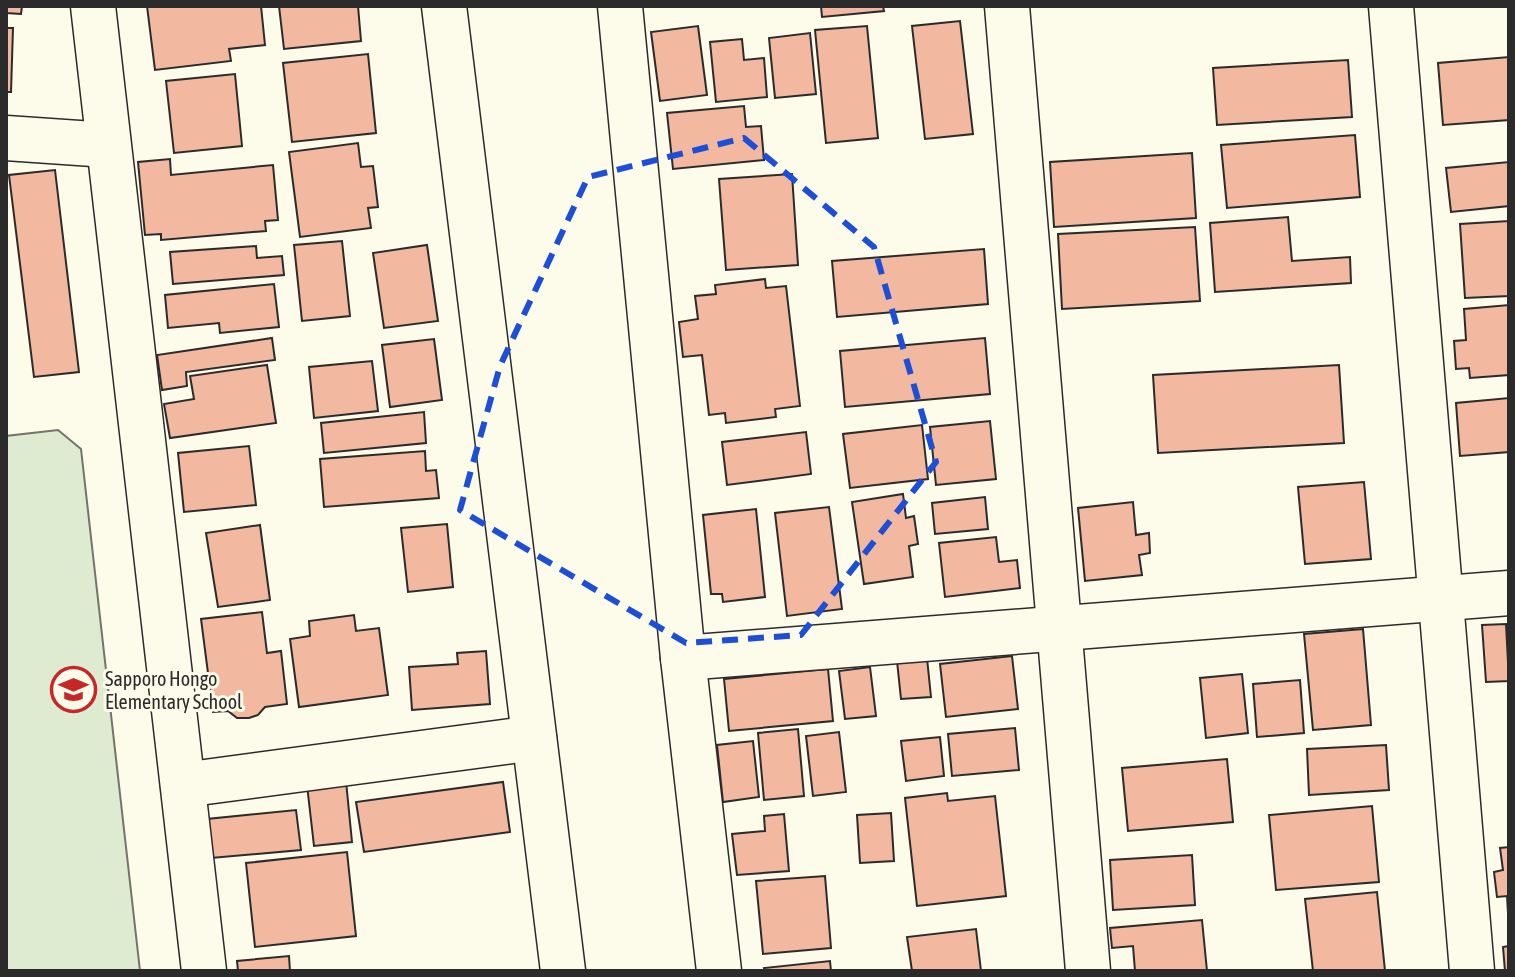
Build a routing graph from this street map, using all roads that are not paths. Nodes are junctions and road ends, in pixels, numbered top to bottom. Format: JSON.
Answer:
{"nodes":[{"id":1,"x":93,"y":6,"type":"edge"},
{"id":2,"x":444,"y":6,"type":"edge"},
{"id":3,"x":620,"y":6,"type":"edge"},
{"id":4,"x":1007,"y":6,"type":"edge"},
{"id":5,"x":1391,"y":6,"type":"edge"},
{"id":6,"x":6,"y":138,"type":"edge"},
{"id":7,"x":108,"y":145,"type":"junction"},
{"id":8,"x":1509,"y":593,"type":"edge"},
{"id":9,"x":1439,"y":599,"type":"junction"},
{"id":10,"x":1058,"y":629,"type":"junction"},
{"id":11,"x":683,"y":658,"type":"junction"},
{"id":12,"x":534,"y":738,"type":"junction"},
{"id":13,"x":183,"y":785,"type":"junction"},
{"id":14,"x":204,"y":971,"type":"edge"},
{"id":15,"x":563,"y":971,"type":"edge"},
{"id":16,"x":719,"y":971,"type":"edge"},
{"id":17,"x":1088,"y":971,"type":"edge"},
{"id":18,"x":1472,"y":971,"type":"edge"}],
"edges":[{"from":1,"to":7,"type":"street"},
{"from":2,"to":12,"type":"street"},
{"from":3,"to":11,"type":"street"},
{"from":4,"to":10,"type":"street"},
{"from":5,"to":9,"type":"street"},
{"from":6,"to":7,"type":"street"},
{"from":7,"to":13,"type":"street"},
{"from":8,"to":9,"type":"street"},
{"from":9,"to":10,"type":"street"},
{"from":9,"to":18,"type":"street"},
{"from":10,"to":11,"type":"street"},
{"from":10,"to":17,"type":"street"},
{"from":11,"to":16,"type":"street"},
{"from":12,"to":13,"type":"street"},
{"from":12,"to":15,"type":"street"},
{"from":13,"to":14,"type":"street"}]}
